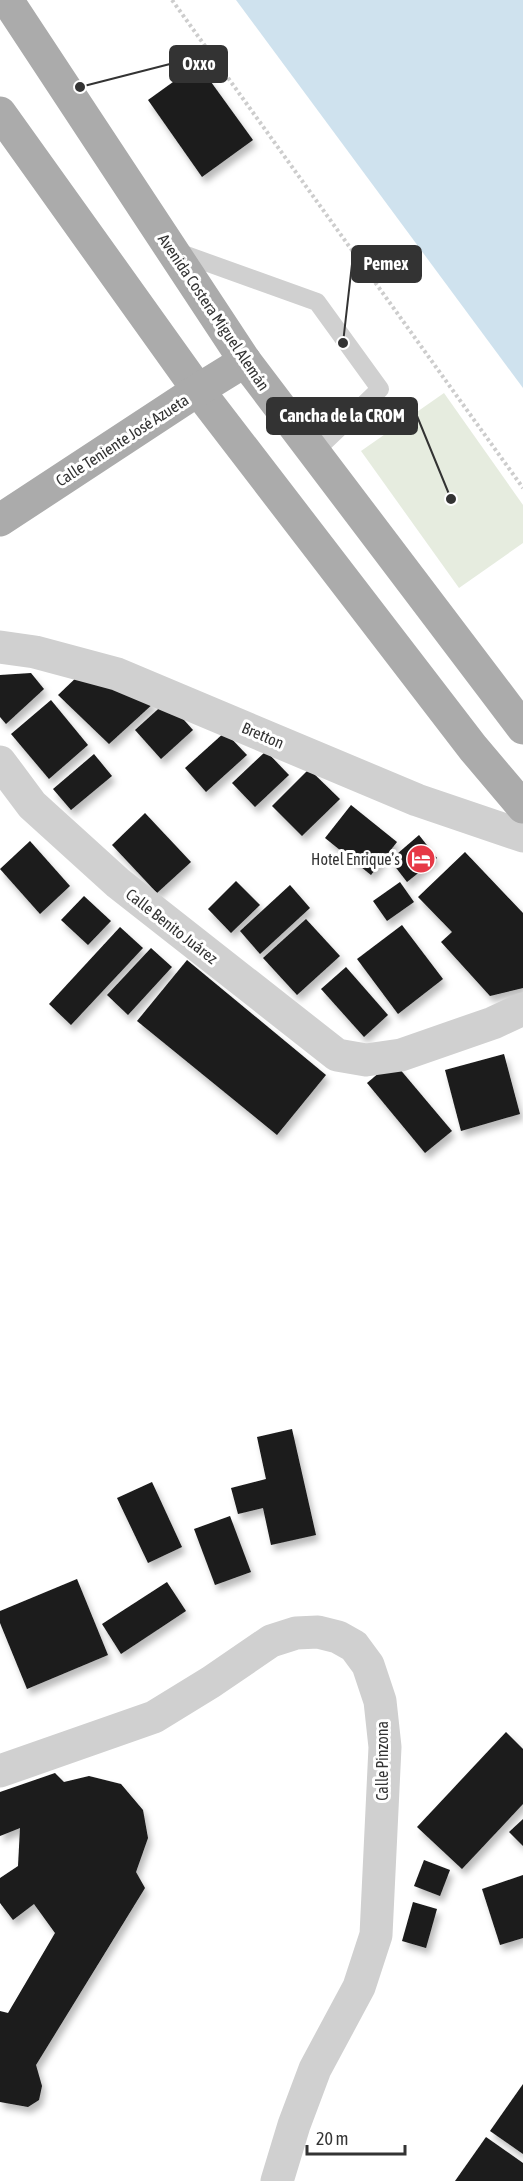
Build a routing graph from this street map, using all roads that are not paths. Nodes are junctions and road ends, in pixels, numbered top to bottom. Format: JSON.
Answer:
{"nodes":[{"id":1,"x":7,"y":0,"type":"edge"},
{"id":2,"x":0,"y":113,"type":"edge"},
{"id":3,"x":171,"y":250,"type":"junction"},
{"id":4,"x":245,"y":361,"type":"junction"},
{"id":5,"x":198,"y":390,"type":"junction"},
{"id":6,"x":314,"y":452,"type":"junction"},
{"id":7,"x":0,"y":520,"type":"edge"},
{"id":8,"x":0,"y":647,"type":"edge"},
{"id":9,"x":523,"y":728,"type":"edge"},
{"id":10,"x":0,"y":762,"type":"edge"},
{"id":11,"x":523,"y":807,"type":"edge"},
{"id":12,"x":523,"y":836,"type":"edge"},
{"id":13,"x":523,"y":1009,"type":"edge"},
{"id":14,"x":0,"y":1771,"type":"edge"},
{"id":15,"x":277,"y":2181,"type":"edge"}],
"edges":[{"from":1,"to":3,"type":"main road","name":"Avenida Costera Miguel Alemán"},
{"from":2,"to":5,"type":"main road"},
{"from":3,"to":4,"type":"main road","name":"Avenida Costera Miguel Alemán"},
{"from":3,"to":6,"type":"lane"},
{"from":4,"to":5,"type":"main road","name":"Calle Teniente José Azueta"},
{"from":4,"to":6,"type":"main road","name":"Avenida Costera Miguel Alemán"},
{"from":5,"to":7,"type":"main road","name":"Calle Teniente José Azueta"},
{"from":5,"to":11,"type":"main road"},
{"from":6,"to":9,"type":"main road","name":"Avenida Costera Miguel Alemán"},
{"from":8,"to":12,"type":"street","name":"Bretton"},
{"from":10,"to":13,"type":"street","name":"Calle Benito Juárez"},
{"from":14,"to":15,"type":"street","name":"Calle Pinzona"}]}
